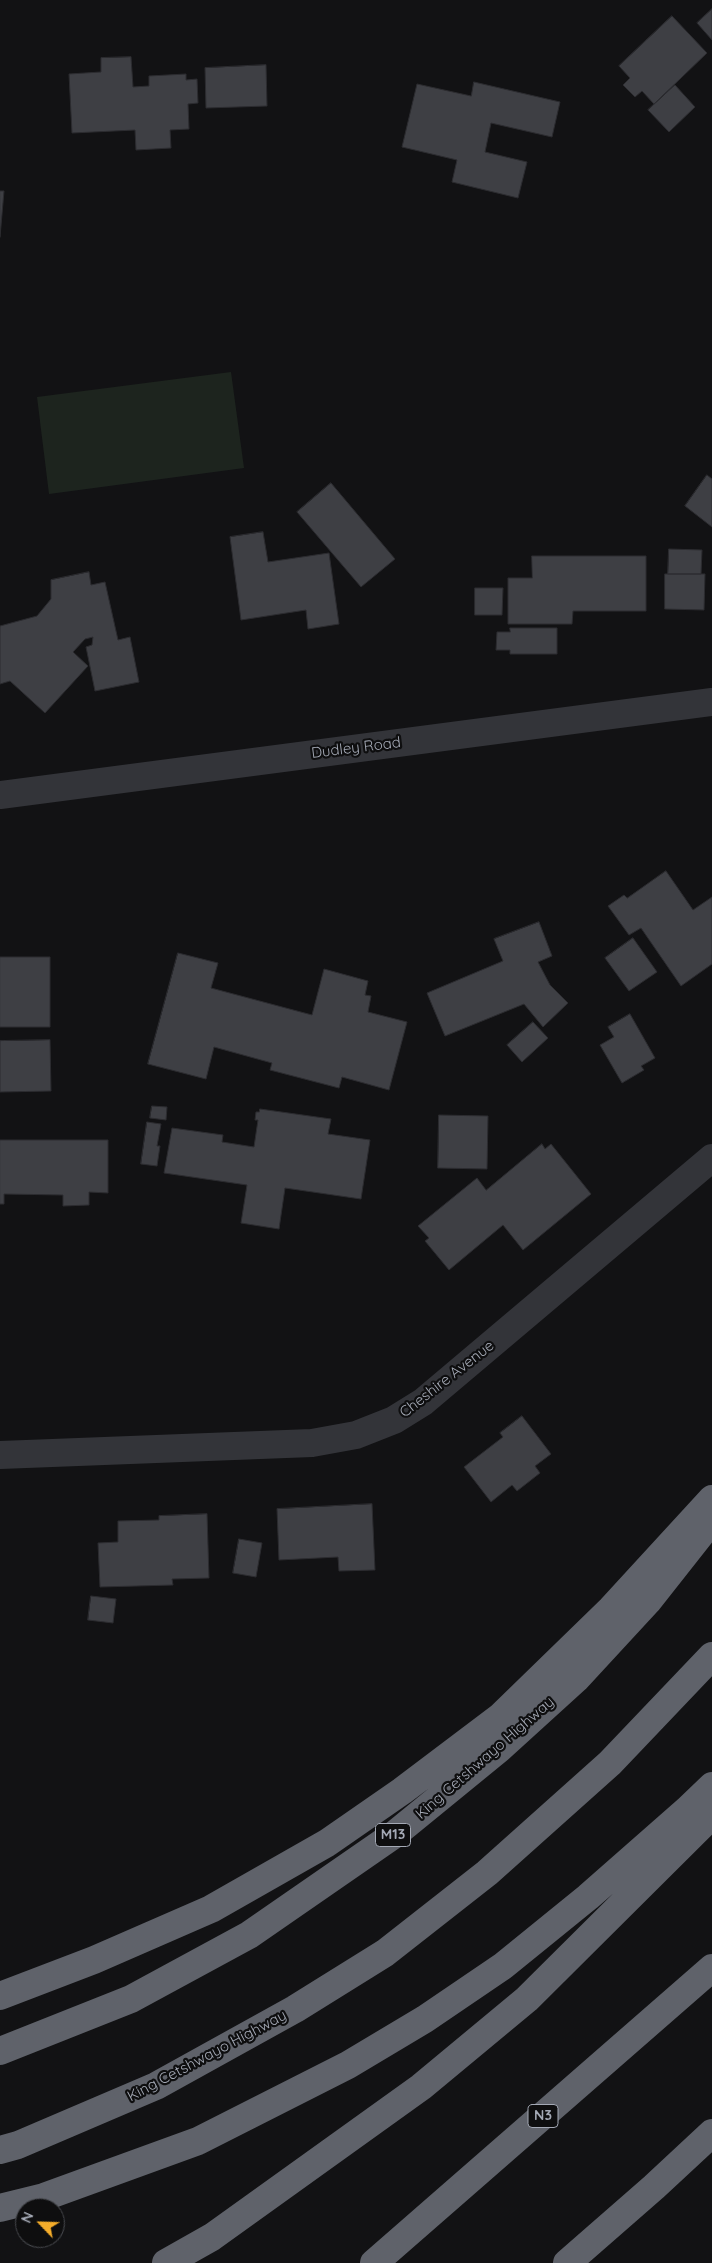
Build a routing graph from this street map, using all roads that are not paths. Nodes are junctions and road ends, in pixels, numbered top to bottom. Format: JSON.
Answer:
{"nodes":[{"id":1,"x":712,"y":702,"type":"edge"},
{"id":2,"x":0,"y":795,"type":"edge"},
{"id":3,"x":712,"y":1158,"type":"edge"},
{"id":4,"x":0,"y":1455,"type":"edge"},
{"id":5,"x":712,"y":1499,"type":"edge"},
{"id":6,"x":712,"y":1520,"type":"edge"},
{"id":7,"x":712,"y":1656,"type":"edge"},
{"id":8,"x":712,"y":1786,"type":"edge"},
{"id":9,"x":712,"y":1815,"type":"edge"},
{"id":10,"x":712,"y":1968,"type":"edge"},
{"id":11,"x":0,"y":1996,"type":"edge"},
{"id":12,"x":0,"y":2051,"type":"edge"},
{"id":13,"x":712,"y":2133,"type":"edge"},
{"id":14,"x":0,"y":2150,"type":"edge"},
{"id":15,"x":0,"y":2208,"type":"edge"},
{"id":16,"x":166,"y":2263,"type":"edge"},
{"id":17,"x":374,"y":2263,"type":"edge"},
{"id":18,"x":567,"y":2263,"type":"edge"}],
"edges":[{"from":1,"to":2,"type":"street","name":"Dudley Road"},
{"from":3,"to":4,"type":"street","name":"Cheshire Avenue"},
{"from":5,"to":11,"type":"highway"},
{"from":6,"to":12,"type":"highway","name":"King Cetshwayo Highway","number":"M13"},
{"from":7,"to":14,"type":"highway","name":"King Cetshwayo Highway"},
{"from":8,"to":15,"type":"highway"},
{"from":9,"to":16,"type":"highway"},
{"from":10,"to":17,"type":"highway","number":"N3"},
{"from":13,"to":18,"type":"highway"}]}
